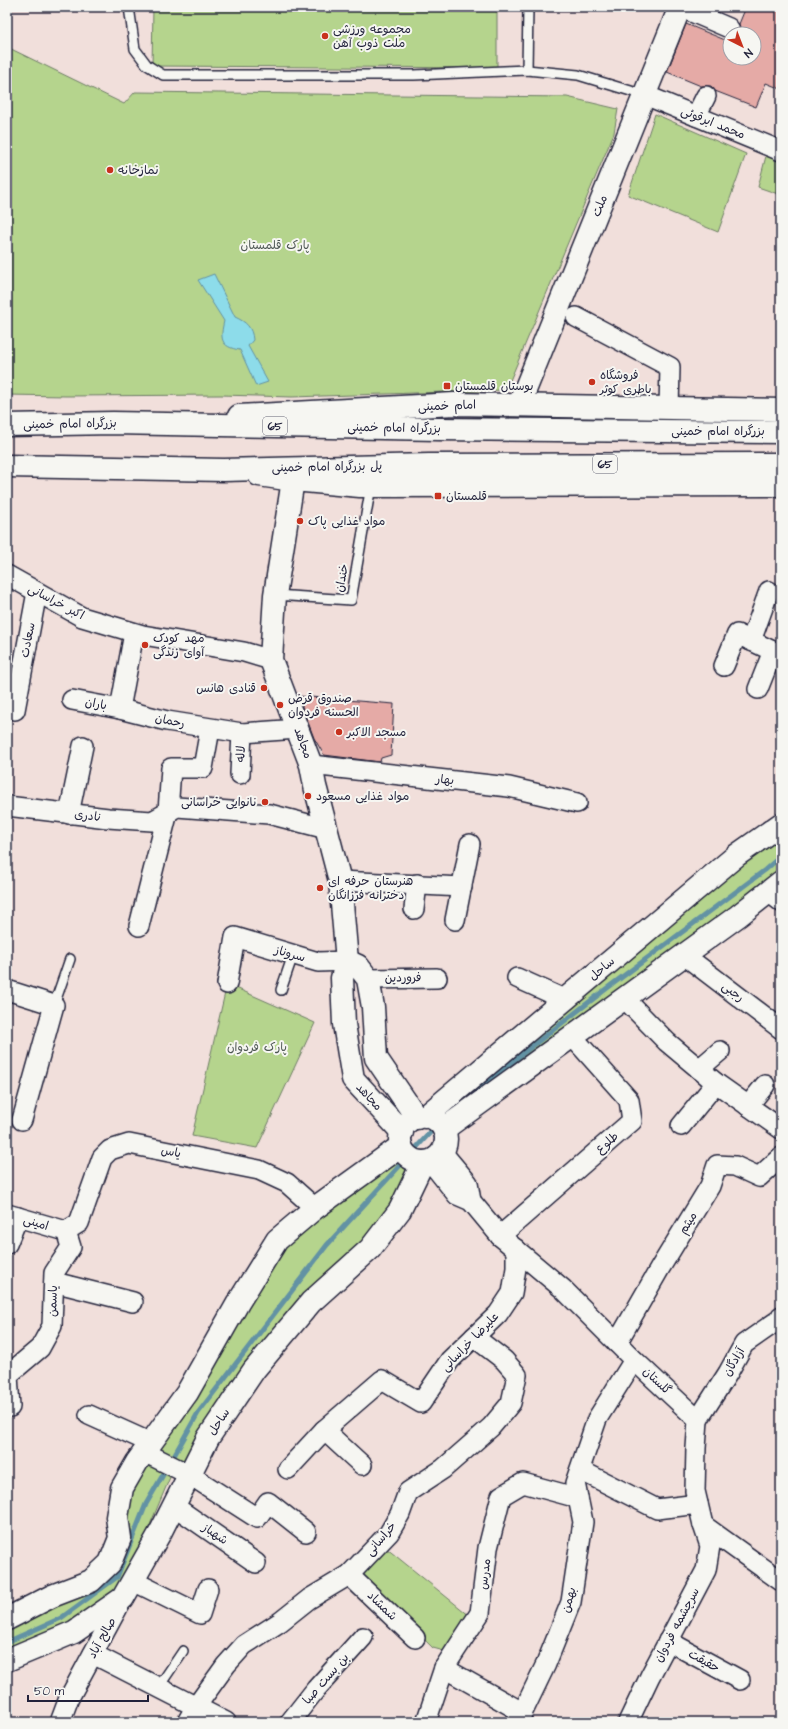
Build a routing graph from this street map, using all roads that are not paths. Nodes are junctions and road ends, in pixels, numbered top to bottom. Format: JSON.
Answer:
{"nodes":[{"id":1,"x":129,"y":7,"type":"edge"},
{"id":2,"x":528,"y":7,"type":"edge"},
{"id":3,"x":680,"y":7,"type":"edge"},
{"id":4,"x":724,"y":26,"type":"edge"},
{"id":5,"x":527,"y":70,"type":"junction"},
{"id":6,"x":645,"y":95,"type":"junction"},
{"id":7,"x":706,"y":96,"type":"dead end"},
{"id":8,"x":696,"y":116,"type":"junction"},
{"id":9,"x":781,"y":151,"type":"edge"},
{"id":10,"x":576,"y":317,"type":"dead end"},
{"id":11,"x":519,"y":405,"type":"junction"},
{"id":12,"x":669,"y":408,"type":"junction"},
{"id":13,"x":781,"y":410,"type":"edge"},
{"id":14,"x":7,"y":418,"type":"edge"},
{"id":15,"x":113,"y":423,"type":"junction"},
{"id":16,"x":7,"y":425,"type":"edge"},
{"id":17,"x":50,"y":425,"type":"junction"},
{"id":18,"x":781,"y":432,"type":"edge"},
{"id":19,"x":781,"y":464,"type":"edge"},
{"id":20,"x":7,"y":466,"type":"edge"},
{"id":21,"x":224,"y":470,"type":"junction"},
{"id":22,"x":293,"y":480,"type":"junction"},
{"id":23,"x":371,"y":486,"type":"junction"},
{"id":24,"x":781,"y":486,"type":"edge"},
{"id":25,"x":7,"y":575,"type":"edge"},
{"id":26,"x":769,"y":591,"type":"dead end"},
{"id":27,"x":37,"y":592,"type":"junction"},
{"id":28,"x":275,"y":595,"type":"junction"},
{"id":29,"x":134,"y":633,"type":"junction"},
{"id":30,"x":744,"y":638,"type":"junction"},
{"id":31,"x":777,"y":653,"type":"edge"},
{"id":32,"x":271,"y":660,"type":"junction"},
{"id":33,"x":724,"y":666,"type":"dead end"},
{"id":34,"x":758,"y":689,"type":"dead end"},
{"id":35,"x":72,"y":700,"type":"dead end"},
{"id":36,"x":120,"y":709,"type":"junction"},
{"id":37,"x":15,"y":710,"type":"dead end"},
{"id":38,"x":210,"y":729,"type":"junction"},
{"id":39,"x":298,"y":729,"type":"junction"},
{"id":40,"x":242,"y":733,"type":"junction"},
{"id":41,"x":83,"y":746,"type":"dead end"},
{"id":42,"x":311,"y":765,"type":"junction"},
{"id":43,"x":240,"y":774,"type":"dead end"},
{"id":44,"x":577,"y":803,"type":"dead end"},
{"id":45,"x":7,"y":806,"type":"edge"},
{"id":46,"x":168,"y":812,"type":"junction"},
{"id":47,"x":69,"y":814,"type":"junction"},
{"id":48,"x":781,"y":824,"type":"edge"},
{"id":49,"x":327,"y":829,"type":"junction"},
{"id":50,"x":470,"y":844,"type":"dead end"},
{"id":51,"x":340,"y":881,"type":"junction"},
{"id":52,"x":781,"y":882,"type":"edge"},
{"id":53,"x":417,"y":884,"type":"junction"},
{"id":54,"x":462,"y":887,"type":"junction"},
{"id":55,"x":773,"y":901,"type":"edge"},
{"id":56,"x":414,"y":909,"type":"dead end"},
{"id":57,"x":455,"y":920,"type":"dead end"},
{"id":58,"x":139,"y":926,"type":"dead end"},
{"id":59,"x":293,"y":955,"type":"junction"},
{"id":60,"x":684,"y":955,"type":"junction"},
{"id":61,"x":70,"y":959,"type":"dead end"},
{"id":62,"x":347,"y":961,"type":"junction"},
{"id":63,"x":437,"y":978,"type":"dead end"},
{"id":64,"x":517,"y":978,"type":"dead end"},
{"id":65,"x":368,"y":979,"type":"junction"},
{"id":66,"x":226,"y":984,"type":"dead end"},
{"id":67,"x":7,"y":990,"type":"edge"},
{"id":68,"x":281,"y":990,"type":"dead end"},
{"id":69,"x":624,"y":998,"type":"junction"},
{"id":70,"x":566,"y":1000,"type":"junction"},
{"id":71,"x":54,"y":1005,"type":"junction"},
{"id":72,"x":781,"y":1029,"type":"edge"},
{"id":73,"x":572,"y":1036,"type":"junction"},
{"id":74,"x":720,"y":1051,"type":"dead end"},
{"id":75,"x":699,"y":1069,"type":"junction"},
{"id":76,"x":716,"y":1083,"type":"junction"},
{"id":77,"x":765,"y":1085,"type":"dead end"},
{"id":78,"x":748,"y":1106,"type":"junction"},
{"id":79,"x":22,"y":1120,"type":"dead end"},
{"id":80,"x":681,"y":1126,"type":"dead end"},
{"id":81,"x":411,"y":1128,"type":"junction"},
{"id":82,"x":444,"y":1129,"type":"junction"},
{"id":83,"x":781,"y":1129,"type":"edge"},
{"id":84,"x":781,"y":1157,"type":"edge"},
{"id":85,"x":432,"y":1158,"type":"junction"},
{"id":86,"x":315,"y":1208,"type":"junction"},
{"id":87,"x":12,"y":1216,"type":"edge"},
{"id":88,"x":66,"y":1231,"type":"junction"},
{"id":89,"x":500,"y":1236,"type":"junction"},
{"id":90,"x":7,"y":1244,"type":"edge"},
{"id":91,"x":516,"y":1249,"type":"junction"},
{"id":92,"x":54,"y":1282,"type":"junction"},
{"id":93,"x":133,"y":1302,"type":"dead end"},
{"id":94,"x":781,"y":1318,"type":"edge"},
{"id":95,"x":474,"y":1337,"type":"junction"},
{"id":96,"x":617,"y":1343,"type":"junction"},
{"id":97,"x":634,"y":1360,"type":"junction"},
{"id":98,"x":10,"y":1408,"type":"dead end"},
{"id":99,"x":89,"y":1415,"type":"dead end"},
{"id":100,"x":698,"y":1420,"type":"junction"},
{"id":101,"x":324,"y":1430,"type":"junction"},
{"id":102,"x":148,"y":1447,"type":"junction"},
{"id":103,"x":362,"y":1465,"type":"dead end"},
{"id":104,"x":288,"y":1469,"type":"dead end"},
{"id":105,"x":580,"y":1470,"type":"junction"},
{"id":106,"x":190,"y":1475,"type":"junction"},
{"id":107,"x":578,"y":1498,"type":"junction"},
{"id":108,"x":698,"y":1504,"type":"junction"},
{"id":109,"x":174,"y":1506,"type":"junction"},
{"id":110,"x":703,"y":1525,"type":"junction"},
{"id":111,"x":306,"y":1532,"type":"dead end"},
{"id":112,"x":256,"y":1563,"type":"dead end"},
{"id":113,"x":349,"y":1575,"type":"junction"},
{"id":114,"x":781,"y":1581,"type":"edge"},
{"id":115,"x":208,"y":1589,"type":"dead end"},
{"id":116,"x":128,"y":1590,"type":"junction"},
{"id":117,"x":7,"y":1619,"type":"edge"},
{"id":118,"x":363,"y":1637,"type":"dead end"},
{"id":119,"x":415,"y":1638,"type":"dead end"},
{"id":120,"x":668,"y":1641,"type":"junction"},
{"id":121,"x":183,"y":1651,"type":"dead end"},
{"id":122,"x":93,"y":1654,"type":"junction"},
{"id":123,"x":7,"y":1660,"type":"edge"},
{"id":124,"x":444,"y":1668,"type":"junction"},
{"id":125,"x":740,"y":1680,"type":"dead end"},
{"id":126,"x":158,"y":1688,"type":"junction"},
{"id":127,"x":191,"y":1715,"type":"edge"},
{"id":128,"x":520,"y":1717,"type":"edge"},
{"id":129,"x":60,"y":1722,"type":"edge"},
{"id":130,"x":226,"y":1722,"type":"edge"},
{"id":131,"x":290,"y":1722,"type":"edge"},
{"id":132,"x":426,"y":1722,"type":"edge"},
{"id":133,"x":628,"y":1722,"type":"edge"}],
"edges":[{"from":1,"to":5,"type":"lane"},
{"from":2,"to":5,"type":"lane"},
{"from":3,"to":4,"type":"street"},
{"from":3,"to":6,"type":"main road","name":"ملت"},
{"from":5,"to":6,"type":"lane"},
{"from":6,"to":8,"type":"street","name":"محمد ابرقوئی"},
{"from":6,"to":11,"type":"main road","name":"ملت"},
{"from":7,"to":8,"type":"street"},
{"from":8,"to":9,"type":"street","name":"محمد ابرقوئی"},
{"from":10,"to":12,"type":"street"},
{"from":11,"to":12,"type":"main road","name":"امام خمینی"},
{"from":11,"to":15,"type":"main road","name":"امام خمینی"},
{"from":12,"to":13,"type":"main road","name":"امام خمینی"},
{"from":14,"to":17,"type":"main road","number":"65"},
{"from":15,"to":17,"type":"main road","name":"بزرگراه امام خمینی","number":"65"},
{"from":15,"to":18,"type":"main road","name":"بزرگراه امام خمینی","number":"65"},
{"from":16,"to":17,"type":"main road","name":"بزرگراه امام خمینی"},
{"from":19,"to":21,"type":"main road","name":"پل بزرگراه امام خمینی","number":"65"},
{"from":20,"to":21,"type":"main road","number":"65"},
{"from":21,"to":22,"type":"main road"},
{"from":22,"to":23,"type":"main road"},
{"from":22,"to":28,"type":"main road","name":"مجاهد"},
{"from":23,"to":24,"type":"main road"},
{"from":23,"to":28,"type":"lane","name":"خندان"},
{"from":25,"to":27,"type":"street","name":"اکبر خراسانی"},
{"from":26,"to":30,"type":"street"},
{"from":27,"to":29,"type":"street","name":"اکبر خراسانی"},
{"from":27,"to":37,"type":"street","name":"سعادت"},
{"from":28,"to":32,"type":"main road","name":"مجاهد"},
{"from":29,"to":32,"type":"street","name":"اکبر خراسانی"},
{"from":29,"to":36,"type":"street"},
{"from":30,"to":31,"type":"street"},
{"from":30,"to":33,"type":"street"},
{"from":31,"to":34,"type":"street"},
{"from":32,"to":39,"type":"main road","name":"مجاهد"},
{"from":35,"to":36,"type":"street","name":"باران"},
{"from":36,"to":38,"type":"street","name":"رحمان"},
{"from":38,"to":40,"type":"street","name":"رحمان"},
{"from":38,"to":46,"type":"street"},
{"from":39,"to":40,"type":"street","name":"رحمان"},
{"from":39,"to":42,"type":"main road","name":"مجاهد"},
{"from":40,"to":43,"type":"street","name":"لاله"},
{"from":41,"to":47,"type":"street"},
{"from":42,"to":44,"type":"street","name":"بهار"},
{"from":42,"to":49,"type":"main road","name":"مجاهد"},
{"from":45,"to":47,"type":"street","name":"نادری"},
{"from":46,"to":47,"type":"street","name":"نادری"},
{"from":46,"to":49,"type":"street","name":"نادری"},
{"from":46,"to":58,"type":"street"},
{"from":48,"to":70,"type":"main road","name":"ساحل"},
{"from":49,"to":51,"type":"main road","name":"مجاهد"},
{"from":50,"to":54,"type":"street"},
{"from":51,"to":53,"type":"street"},
{"from":51,"to":62,"type":"main road","name":"مجاهد"},
{"from":52,"to":55,"type":"main road"},
{"from":53,"to":54,"type":"street"},
{"from":53,"to":56,"type":"street"},
{"from":54,"to":57,"type":"street"},
{"from":55,"to":60,"type":"main road"},
{"from":59,"to":62,"type":"street","name":"سروناز"},
{"from":59,"to":66,"type":"street","name":"سروناز"},
{"from":59,"to":68,"type":"lane"},
{"from":60,"to":69,"type":"main road"},
{"from":60,"to":72,"type":"street","name":"رجبی"},
{"from":61,"to":71,"type":"lane"},
{"from":62,"to":65,"type":"main road"},
{"from":62,"to":81,"type":"main road","name":"مجاهد"},
{"from":63,"to":65,"type":"street","name":"فروردین"},
{"from":64,"to":70,"type":"street"},
{"from":65,"to":81,"type":"main road"},
{"from":67,"to":71,"type":"street"},
{"from":69,"to":73,"type":"main road"},
{"from":69,"to":75,"type":"street"},
{"from":70,"to":81,"type":"main road","name":"ساحل"},
{"from":71,"to":79,"type":"street"},
{"from":73,"to":82,"type":"main road"},
{"from":73,"to":89,"type":"street","name":"طلوع"},
{"from":74,"to":75,"type":"street"},
{"from":75,"to":76,"type":"street"},
{"from":76,"to":78,"type":"street"},
{"from":76,"to":80,"type":"street"},
{"from":77,"to":78,"type":"street"},
{"from":78,"to":83,"type":"street"},
{"from":81,"to":82,"type":"main road"},
{"from":81,"to":85,"type":"main road"},
{"from":81,"to":86,"type":"main road","name":"ساحل"},
{"from":82,"to":85,"type":"main road","name":"ساحل"},
{"from":84,"to":96,"type":"street","name":"میثم"},
{"from":85,"to":89,"type":"street","name":"گلستان"},
{"from":85,"to":106,"type":"main road","name":"ساحل"},
{"from":86,"to":88,"type":"street","name":"یاس"},
{"from":86,"to":102,"type":"main road","name":"ساحل"},
{"from":87,"to":88,"type":"street","name":"امینی"},
{"from":87,"to":90,"type":"street"},
{"from":88,"to":92,"type":"street","name":"یاسمن"},
{"from":89,"to":91,"type":"street","name":"گلستان"},
{"from":91,"to":95,"type":"street","name":"علیرضا خراسانی"},
{"from":91,"to":96,"type":"street","name":"گلستان"},
{"from":92,"to":93,"type":"street"},
{"from":92,"to":98,"type":"street","name":"یاسمن"},
{"from":94,"to":100,"type":"street","name":"آزادگان"},
{"from":95,"to":101,"type":"street","name":"علیرضا خراسانی"},
{"from":95,"to":113,"type":"street","name":"خراسانی"},
{"from":96,"to":97,"type":"street","name":"گلستان"},
{"from":97,"to":100,"type":"street","name":"گلستان"},
{"from":97,"to":105,"type":"street","name":"بهمن"},
{"from":99,"to":102,"type":"street"},
{"from":100,"to":108,"type":"street"},
{"from":101,"to":103,"type":"street"},
{"from":101,"to":104,"type":"street","name":"علیرضا خراسانی"},
{"from":102,"to":106,"type":"street"},
{"from":102,"to":117,"type":"main road","name":"ساحل"},
{"from":105,"to":107,"type":"street","name":"بهمن"},
{"from":105,"to":108,"type":"street"},
{"from":106,"to":109,"type":"main road","name":"ساحل"},
{"from":106,"to":111,"type":"street"},
{"from":107,"to":124,"type":"street","name":"مدرس"},
{"from":107,"to":128,"type":"street","name":"بهمن"},
{"from":108,"to":110,"type":"street"},
{"from":109,"to":112,"type":"street","name":"شهباز"},
{"from":109,"to":116,"type":"main road","name":"ساحل"},
{"from":110,"to":114,"type":"street"},
{"from":110,"to":120,"type":"street","name":"سرچشمه فردوان"},
{"from":113,"to":119,"type":"street","name":"شمشاد"},
{"from":113,"to":127,"type":"street","name":"خراسانی"},
{"from":115,"to":116,"type":"street"},
{"from":116,"to":122,"type":"street","name":"صالح آباد"},
{"from":116,"to":123,"type":"main road","name":"ساحل"},
{"from":118,"to":131,"type":"street","name":"بن بست صبا"},
{"from":120,"to":125,"type":"street","name":"حقیقت"},
{"from":120,"to":133,"type":"street","name":"سرچشمه فردوان"},
{"from":121,"to":126,"type":"lane"},
{"from":122,"to":126,"type":"street"},
{"from":122,"to":129,"type":"street","name":"صالح آباد"},
{"from":124,"to":128,"type":"street"},
{"from":124,"to":132,"type":"street","name":"مدرس"},
{"from":126,"to":127,"type":"street"},
{"from":127,"to":130,"type":"street"}]}
